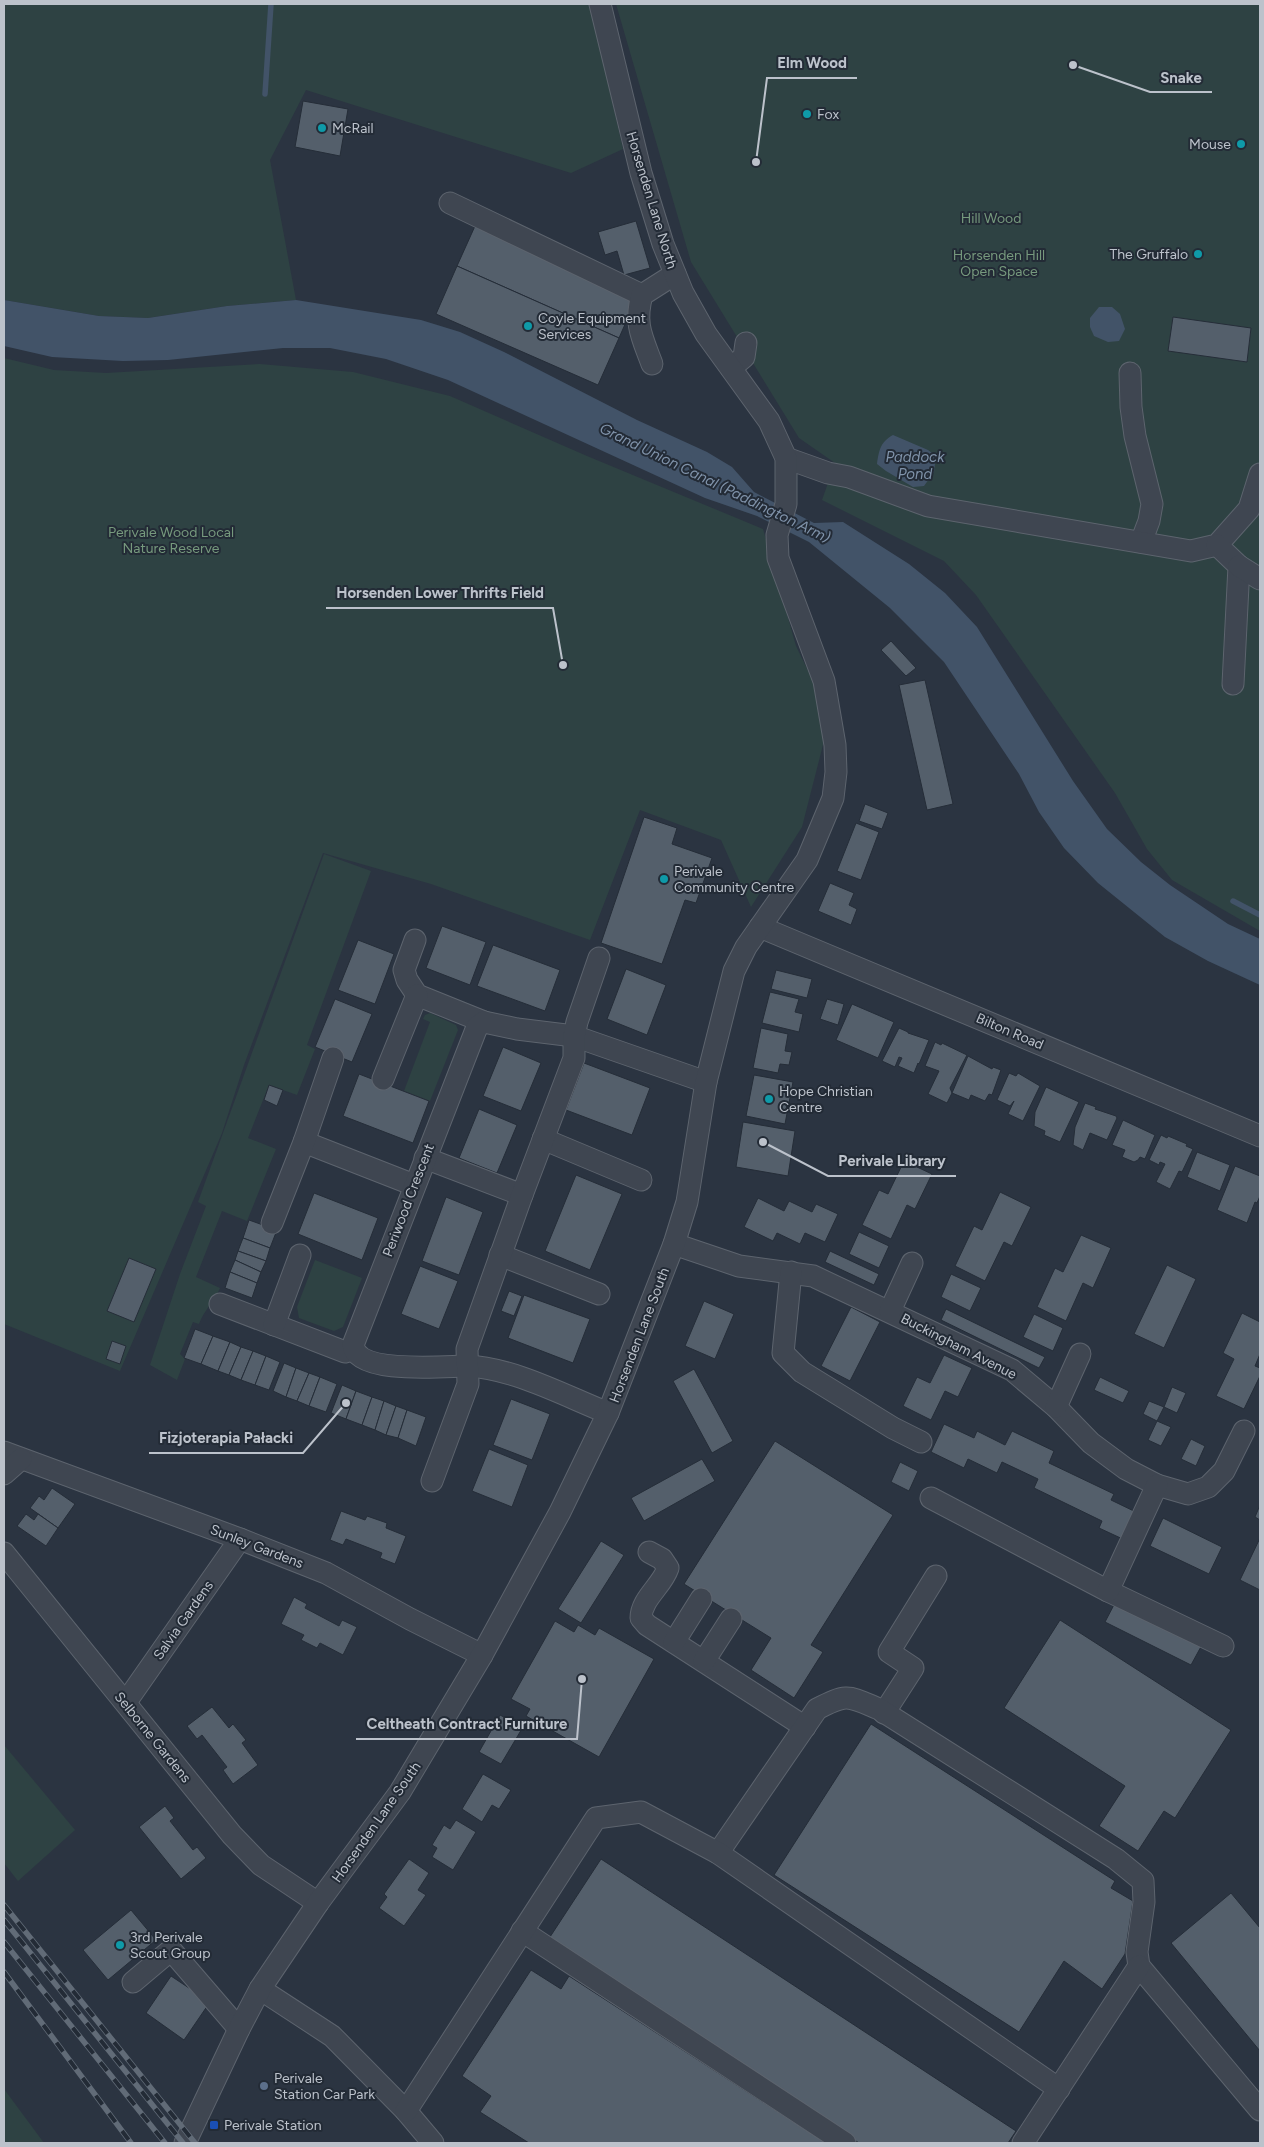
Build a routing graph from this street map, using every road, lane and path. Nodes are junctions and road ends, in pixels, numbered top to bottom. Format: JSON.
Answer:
{"nodes":[{"id":1,"x":600,"y":4,"type":"edge"},
{"id":2,"x":450,"y":202,"type":"dead end"},
{"id":3,"x":675,"y":274,"type":"junction"},
{"id":4,"x":642,"y":295,"type":"junction"},
{"id":5,"x":746,"y":343,"type":"dead end"},
{"id":6,"x":652,"y":364,"type":"dead end"},
{"id":7,"x":732,"y":368,"type":"junction"},
{"id":8,"x":1130,"y":373,"type":"dead end"},
{"id":9,"x":786,"y":458,"type":"junction"},
{"id":10,"x":1260,"y":474,"type":"edge"},
{"id":11,"x":1141,"y":542,"type":"junction"},
{"id":12,"x":1217,"y":546,"type":"junction"},
{"id":13,"x":1239,"y":566,"type":"junction"},
{"id":14,"x":1260,"y":579,"type":"edge"},
{"id":15,"x":1233,"y":684,"type":"dead end"},
{"id":16,"x":760,"y":927,"type":"junction"},
{"id":17,"x":415,"y":940,"type":"dead end"},
{"id":18,"x":599,"y":958,"type":"dead end"},
{"id":19,"x":417,"y":995,"type":"junction"},
{"id":20,"x":484,"y":1022,"type":"junction"},
{"id":21,"x":574,"y":1036,"type":"junction"},
{"id":22,"x":333,"y":1058,"type":"dead end"},
{"id":23,"x":383,"y":1079,"type":"dead end"},
{"id":24,"x":706,"y":1082,"type":"junction"},
{"id":25,"x":1260,"y":1136,"type":"edge"},
{"id":26,"x":543,"y":1139,"type":"junction"},
{"id":27,"x":304,"y":1142,"type":"junction"},
{"id":28,"x":425,"y":1158,"type":"junction"},
{"id":29,"x":641,"y":1180,"type":"dead end"},
{"id":30,"x":414,"y":1185,"type":"junction"},
{"id":31,"x":522,"y":1195,"type":"junction"},
{"id":32,"x":272,"y":1223,"type":"dead end"},
{"id":33,"x":674,"y":1244,"type":"junction"},
{"id":34,"x":500,"y":1255,"type":"junction"},
{"id":35,"x":300,"y":1256,"type":"dead end"},
{"id":36,"x":912,"y":1262,"type":"dead end"},
{"id":37,"x":791,"y":1272,"type":"junction"},
{"id":38,"x":599,"y":1294,"type":"dead end"},
{"id":39,"x":220,"y":1304,"type":"dead end"},
{"id":40,"x":890,"y":1311,"type":"junction"},
{"id":41,"x":274,"y":1325,"type":"junction"},
{"id":42,"x":354,"y":1349,"type":"junction"},
{"id":43,"x":1080,"y":1354,"type":"dead end"},
{"id":44,"x":468,"y":1366,"type":"junction"},
{"id":45,"x":1056,"y":1407,"type":"junction"},
{"id":46,"x":608,"y":1413,"type":"junction"},
{"id":47,"x":1244,"y":1430,"type":"dead end"},
{"id":48,"x":921,"y":1442,"type":"dead end"},
{"id":49,"x":13,"y":1456,"type":"edge"},
{"id":50,"x":4,"y":1474,"type":"edge"},
{"id":51,"x":432,"y":1481,"type":"dead end"},
{"id":52,"x":1157,"y":1486,"type":"junction"},
{"id":53,"x":931,"y":1498,"type":"dead end"},
{"id":54,"x":240,"y":1539,"type":"junction"},
{"id":55,"x":649,"y":1552,"type":"dead end"},
{"id":56,"x":4,"y":1553,"type":"edge"},
{"id":57,"x":936,"y":1576,"type":"dead end"},
{"id":58,"x":1108,"y":1591,"type":"junction"},
{"id":59,"x":701,"y":1600,"type":"dead end"},
{"id":60,"x":731,"y":1619,"type":"dead end"},
{"id":61,"x":674,"y":1642,"type":"junction"},
{"id":62,"x":1223,"y":1646,"type":"dead end"},
{"id":63,"x":482,"y":1655,"type":"junction"},
{"id":64,"x":704,"y":1661,"type":"junction"},
{"id":65,"x":126,"y":1702,"type":"junction"},
{"id":66,"x":884,"y":1713,"type":"junction"},
{"id":67,"x":805,"y":1727,"type":"junction"},
{"id":68,"x":718,"y":1853,"type":"junction"},
{"id":69,"x":318,"y":1903,"type":"junction"},
{"id":70,"x":522,"y":1930,"type":"junction"},
{"id":71,"x":1140,"y":1966,"type":"junction"},
{"id":72,"x":133,"y":1982,"type":"dead end"},
{"id":73,"x":260,"y":1989,"type":"junction"},
{"id":74,"x":239,"y":2028,"type":"junction"},
{"id":75,"x":1059,"y":2089,"type":"junction"},
{"id":76,"x":1260,"y":2110,"type":"edge"},
{"id":77,"x":406,"y":2111,"type":"junction"},
{"id":78,"x":186,"y":2143,"type":"edge"},
{"id":79,"x":433,"y":2143,"type":"edge"},
{"id":80,"x":845,"y":2143,"type":"edge"},
{"id":81,"x":1023,"y":2143,"type":"edge"}],
"edges":[{"from":1,"to":3,"type":"street","name":"Horsenden Lane North"},
{"from":2,"to":4,"type":"street"},
{"from":3,"to":4,"type":"street"},
{"from":3,"to":7,"type":"street","name":"Horsenden Lane North"},
{"from":4,"to":6,"type":"street"},
{"from":5,"to":7,"type":"street"},
{"from":7,"to":9,"type":"street","name":"Horsenden Lane North"},
{"from":8,"to":11,"type":"street"},
{"from":9,"to":11,"type":"street"},
{"from":9,"to":16,"type":"street","name":"Horsenden Lane South"},
{"from":10,"to":12,"type":"street"},
{"from":11,"to":12,"type":"street"},
{"from":12,"to":13,"type":"street"},
{"from":13,"to":14,"type":"street"},
{"from":13,"to":15,"type":"street"},
{"from":16,"to":24,"type":"street","name":"Horsenden Lane South"},
{"from":16,"to":25,"type":"street","name":"Bilton Road"},
{"from":17,"to":19,"type":"street"},
{"from":18,"to":21,"type":"street"},
{"from":19,"to":20,"type":"street"},
{"from":19,"to":23,"type":"street"},
{"from":20,"to":21,"type":"street"},
{"from":20,"to":28,"type":"street","name":"Periwood Crescent"},
{"from":21,"to":24,"type":"street"},
{"from":21,"to":26,"type":"street"},
{"from":22,"to":27,"type":"street"},
{"from":24,"to":33,"type":"street","name":"Horsenden Lane South"},
{"from":26,"to":29,"type":"street"},
{"from":26,"to":31,"type":"street"},
{"from":27,"to":30,"type":"street"},
{"from":27,"to":32,"type":"street"},
{"from":28,"to":30,"type":"street","name":"Periwood Crescent"},
{"from":28,"to":31,"type":"street"},
{"from":30,"to":42,"type":"street","name":"Periwood Crescent"},
{"from":31,"to":34,"type":"street"},
{"from":33,"to":37,"type":"street","name":"Buckingham Avenue"},
{"from":33,"to":46,"type":"street","name":"Horsenden Lane South"},
{"from":34,"to":38,"type":"street"},
{"from":34,"to":44,"type":"street"},
{"from":35,"to":41,"type":"street"},
{"from":36,"to":40,"type":"street"},
{"from":37,"to":40,"type":"street","name":"Buckingham Avenue"},
{"from":37,"to":48,"type":"street"},
{"from":39,"to":41,"type":"street"},
{"from":40,"to":45,"type":"street","name":"Buckingham Avenue"},
{"from":41,"to":42,"type":"street"},
{"from":42,"to":44,"type":"street"},
{"from":43,"to":45,"type":"street"},
{"from":44,"to":46,"type":"street"},
{"from":44,"to":51,"type":"street"},
{"from":45,"to":52,"type":"street","name":"Buckingham Avenue"},
{"from":46,"to":63,"type":"street","name":"Horsenden Lane South"},
{"from":47,"to":52,"type":"street","name":"Buckingham Avenue"},
{"from":49,"to":50,"type":"street","name":"Sunley Gardens"},
{"from":49,"to":54,"type":"street","name":"Sunley Gardens"},
{"from":52,"to":58,"type":"street"},
{"from":53,"to":58,"type":"street"},
{"from":54,"to":63,"type":"street","name":"Sunley Gardens"},
{"from":54,"to":65,"type":"street","name":"Salvia Gardens"},
{"from":55,"to":61,"type":"street"},
{"from":56,"to":65,"type":"street","name":"Selborne Gardens"},
{"from":57,"to":66,"type":"street"},
{"from":58,"to":62,"type":"street"},
{"from":59,"to":61,"type":"street"},
{"from":60,"to":64,"type":"street"},
{"from":61,"to":64,"type":"street"},
{"from":63,"to":69,"type":"street","name":"Horsenden Lane South"},
{"from":64,"to":67,"type":"street"},
{"from":65,"to":69,"type":"street","name":"Selborne Gardens"},
{"from":66,"to":67,"type":"street"},
{"from":66,"to":71,"type":"street"},
{"from":67,"to":68,"type":"street"},
{"from":68,"to":70,"type":"street"},
{"from":68,"to":75,"type":"street"},
{"from":69,"to":73,"type":"street","name":"Horsenden Lane South"},
{"from":70,"to":77,"type":"street"},
{"from":70,"to":80,"type":"street"},
{"from":71,"to":75,"type":"street"},
{"from":71,"to":76,"type":"street"},
{"from":72,"to":74,"type":"street"},
{"from":73,"to":74,"type":"street","name":"Horsenden Lane South"},
{"from":73,"to":77,"type":"street"},
{"from":74,"to":78,"type":"street","name":"Horsenden Lane South"},
{"from":75,"to":81,"type":"street"},
{"from":77,"to":79,"type":"street"}]}
